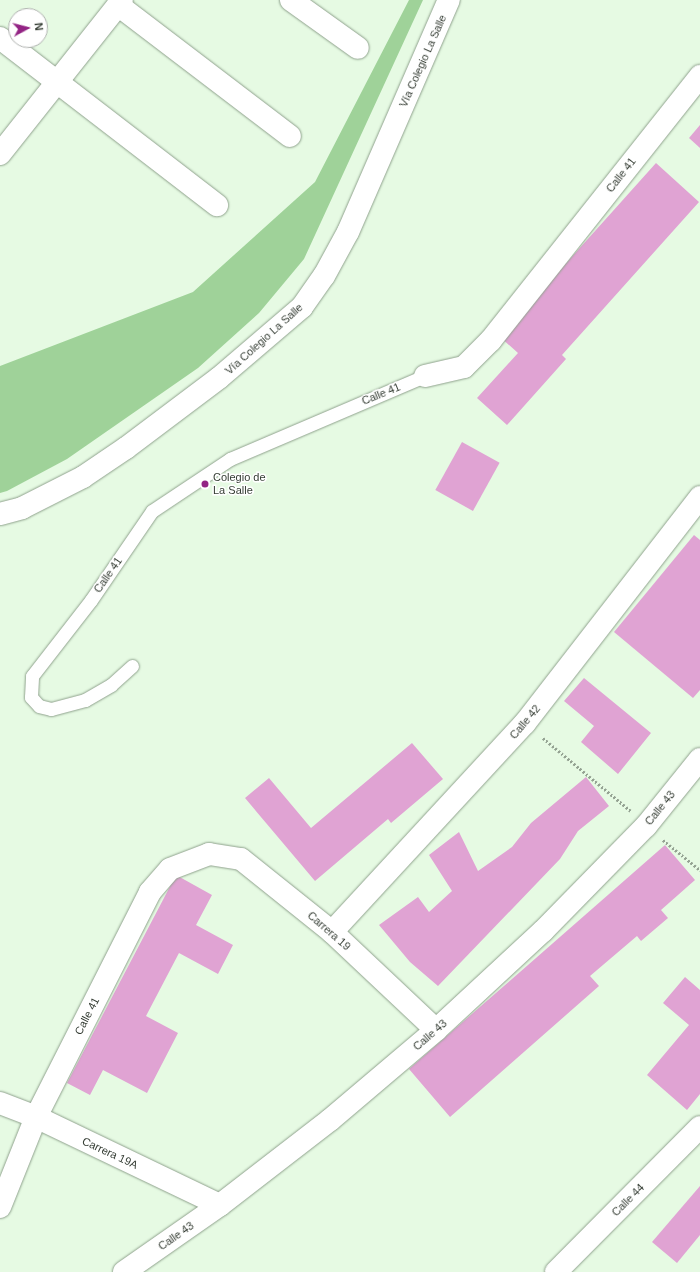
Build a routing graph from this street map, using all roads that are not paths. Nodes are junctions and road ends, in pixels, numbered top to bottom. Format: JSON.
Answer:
{"nodes":[{"id":1,"x":291,"y":0,"type":"edge"},
{"id":2,"x":450,"y":0,"type":"edge"},
{"id":3,"x":120,"y":2,"type":"edge"},
{"id":4,"x":0,"y":38,"type":"edge"},
{"id":5,"x":358,"y":48,"type":"dead end"},
{"id":6,"x":700,"y":76,"type":"edge"},
{"id":7,"x":58,"y":81,"type":"junction"},
{"id":8,"x":290,"y":136,"type":"dead end"},
{"id":9,"x":0,"y":154,"type":"edge"},
{"id":10,"x":217,"y":205,"type":"dead end"},
{"id":11,"x":425,"y":376,"type":"joint"},
{"id":12,"x":700,"y":497,"type":"edge"},
{"id":13,"x":0,"y":514,"type":"edge"},
{"id":14,"x":132,"y":666,"type":"dead end"},
{"id":15,"x":700,"y":759,"type":"edge"},
{"id":16,"x":209,"y":854,"type":"joint"},
{"id":17,"x":332,"y":932,"type":"junction"},
{"id":18,"x":436,"y":1030,"type":"junction"},
{"id":19,"x":0,"y":1103,"type":"edge"},
{"id":20,"x":36,"y":1117,"type":"junction"},
{"id":21,"x":700,"y":1127,"type":"edge"},
{"id":22,"x":220,"y":1205,"type":"junction"},
{"id":23,"x":0,"y":1207,"type":"edge"},
{"id":24,"x":124,"y":1272,"type":"edge"},
{"id":25,"x":556,"y":1272,"type":"edge"}],
"edges":[{"from":1,"to":5,"type":"street"},
{"from":2,"to":13,"type":"street","name":"Vía Colegio La Salle"},
{"from":3,"to":7,"type":"street"},
{"from":3,"to":8,"type":"street"},
{"from":4,"to":7,"type":"street"},
{"from":6,"to":11,"type":"street","name":"Calle 41"},
{"from":7,"to":9,"type":"street"},
{"from":7,"to":10,"type":"street"},
{"from":11,"to":14,"type":"lane","name":"Calle 41"},
{"from":12,"to":17,"type":"street","name":"Calle 42"},
{"from":15,"to":18,"type":"street","name":"Calle 43"},
{"from":16,"to":17,"type":"street","name":"Carrera 19"},
{"from":16,"to":20,"type":"street","name":"Calle 41"},
{"from":17,"to":18,"type":"street","name":"Carrera 19"},
{"from":18,"to":22,"type":"street","name":"Calle 43"},
{"from":19,"to":20,"type":"street","name":"Carrera 19A"},
{"from":20,"to":22,"type":"street","name":"Carrera 19A"},
{"from":20,"to":23,"type":"street","name":"Calle 41"},
{"from":21,"to":25,"type":"street","name":"Calle 44"},
{"from":22,"to":24,"type":"street","name":"Calle 43"}]}
